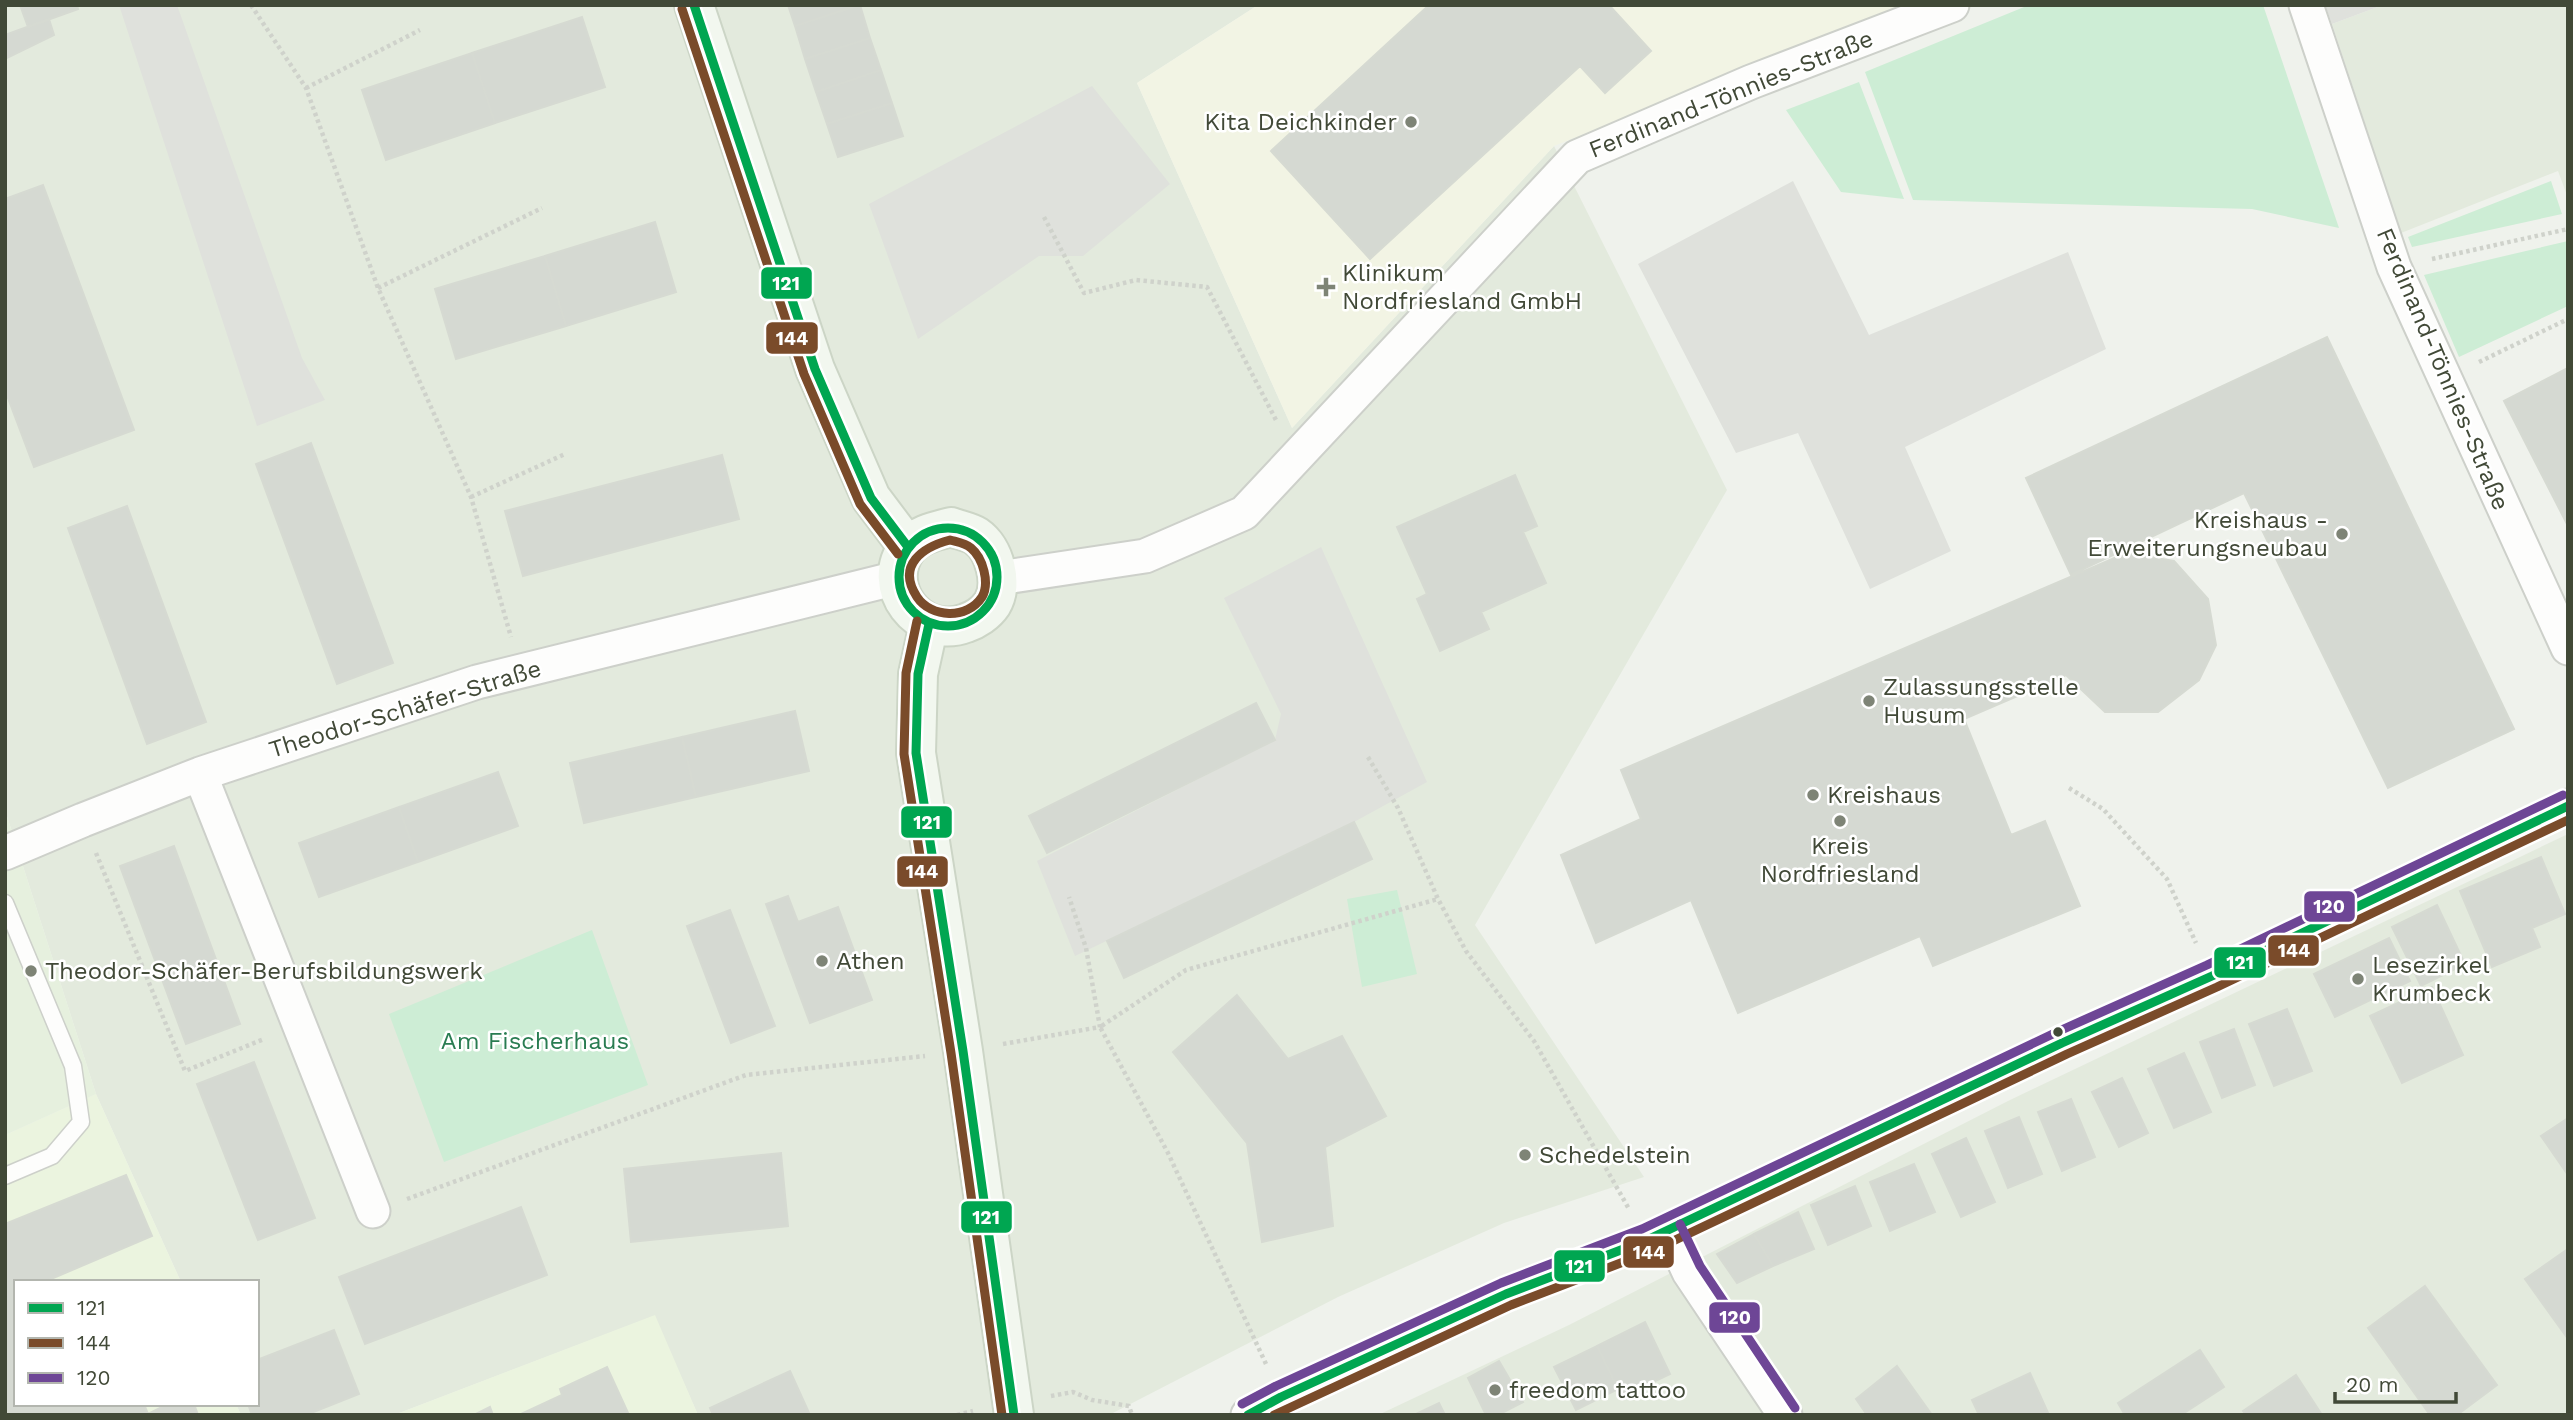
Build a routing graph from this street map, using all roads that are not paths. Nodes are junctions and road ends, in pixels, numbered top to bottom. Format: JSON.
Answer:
{"nodes":[{"id":1,"x":694,"y":5,"type":"edge"},
{"id":2,"x":1952,"y":5,"type":"edge"},
{"id":3,"x":2305,"y":5,"type":"edge"},
{"id":4,"x":903,"y":563,"type":"junction"},
{"id":5,"x":999,"y":578,"type":"junction"},
{"id":6,"x":929,"y":624,"type":"junction"},
{"id":7,"x":2568,"y":648,"type":"edge"},
{"id":8,"x":200,"y":774,"type":"junction"},
{"id":9,"x":2568,"y":806,"type":"edge"},
{"id":10,"x":5,"y":853,"type":"edge"},
{"id":11,"x":5,"y":903,"type":"edge"},
{"id":12,"x":5,"y":1176,"type":"edge"},
{"id":13,"x":373,"y":1211,"type":"road end"},
{"id":14,"x":1658,"y":1235,"type":"junction"},
{"id":15,"x":1014,"y":1415,"type":"edge"},
{"id":16,"x":1248,"y":1415,"type":"edge"},
{"id":17,"x":1785,"y":1415,"type":"edge"}],
"edges":[{"from":1,"to":4,"type":"main road"},
{"from":2,"to":5,"type":"street","name":"Ferdinand-Tönnies-Straße"},
{"from":3,"to":7,"type":"street","name":"Ferdinand-Tönnies-Straße"},
{"from":4,"to":5,"type":"main road"},
{"from":4,"to":6,"type":"main road"},
{"from":4,"to":8,"type":"street","name":"Theodor-Schäfer-Straße"},
{"from":5,"to":6,"type":"main road"},
{"from":6,"to":15,"type":"main road"},
{"from":8,"to":10,"type":"street","name":"Theodor-Schäfer-Straße"},
{"from":8,"to":13,"type":"street"},
{"from":9,"to":14,"type":"street"},
{"from":11,"to":12,"type":"lane"},
{"from":14,"to":16,"type":"street"},
{"from":14,"to":17,"type":"street"}]}
